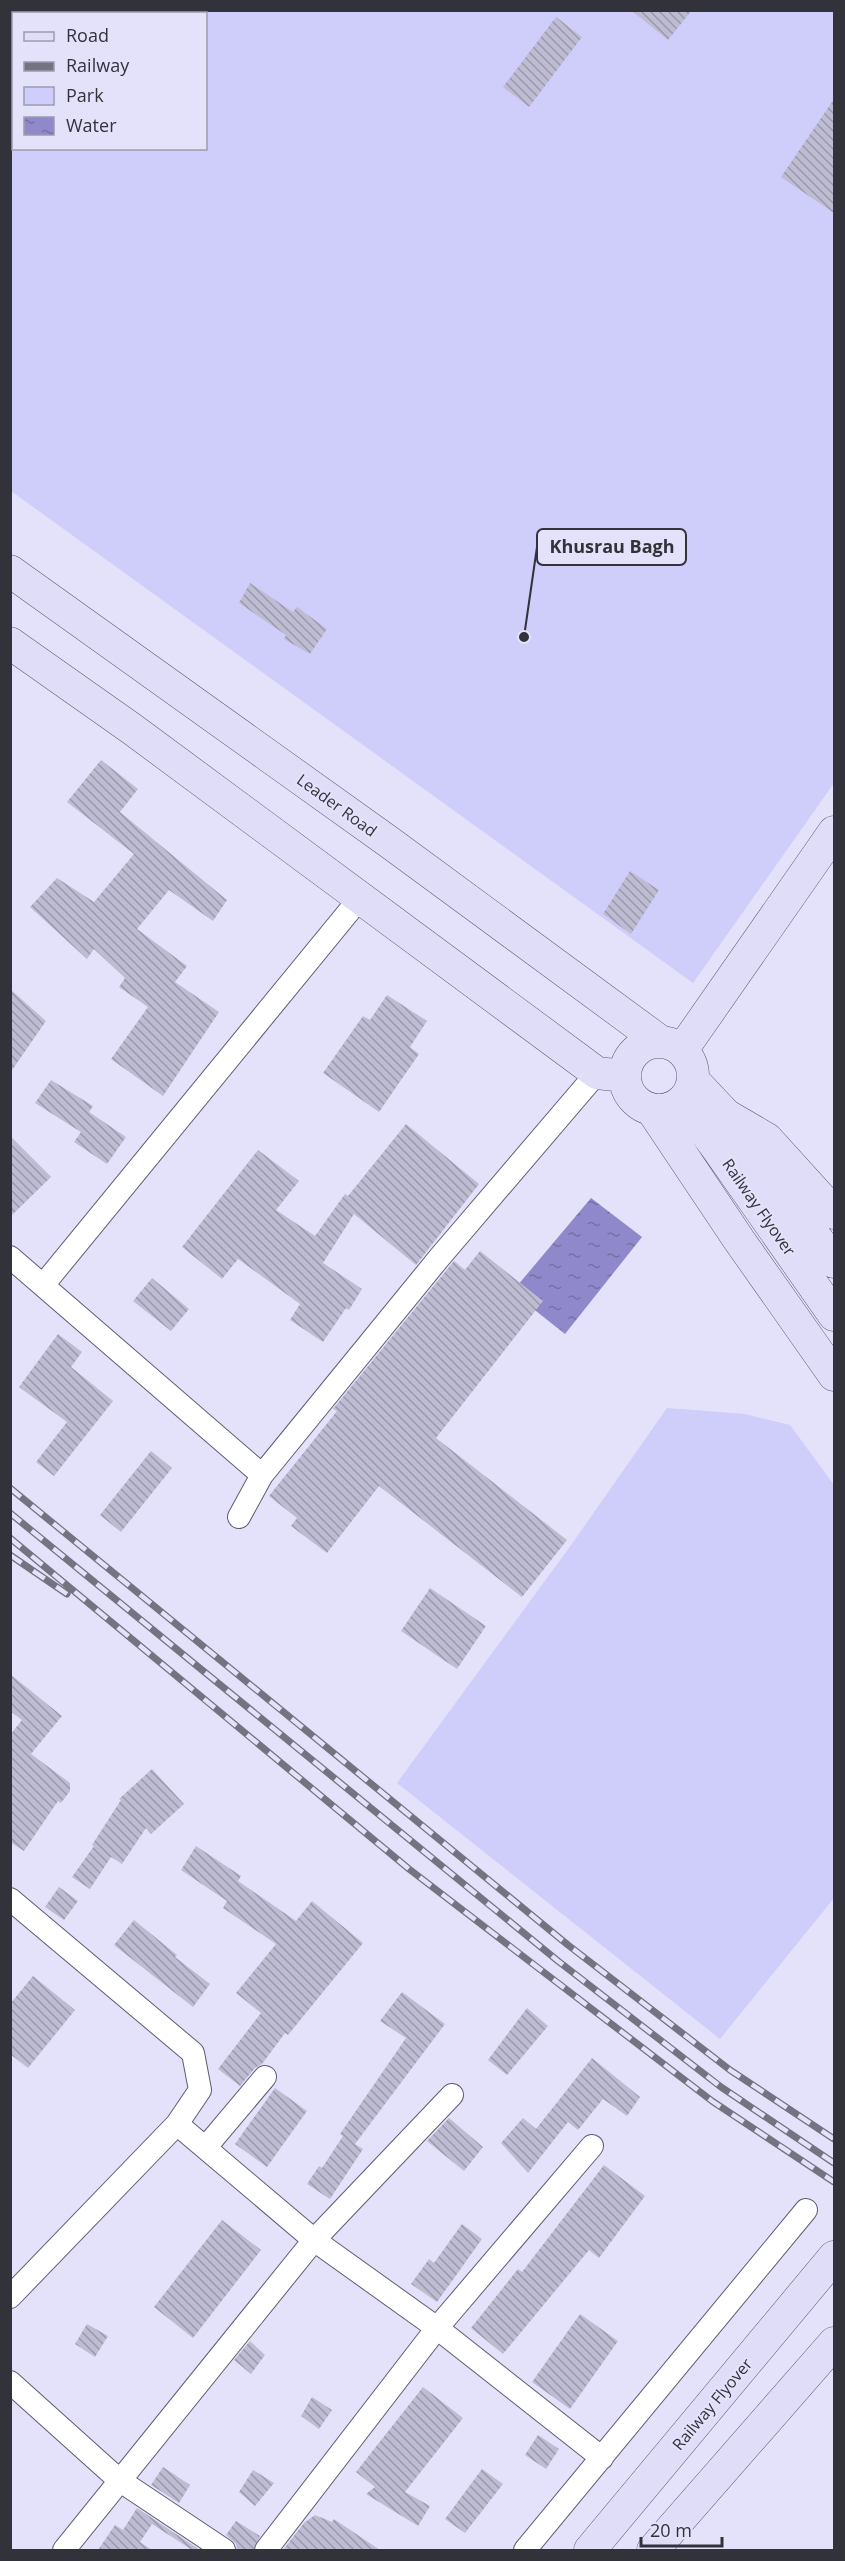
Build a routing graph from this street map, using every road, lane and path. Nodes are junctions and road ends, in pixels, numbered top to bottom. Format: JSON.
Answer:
{"nodes":[{"id":1,"x":10,"y":571,"type":"edge"},
{"id":2,"x":10,"y":643,"type":"edge"},
{"id":3,"x":834,"y":832,"type":"edge"},
{"id":4,"x":360,"y":898,"type":"junction"},
{"id":5,"x":671,"y":1046,"type":"junction"},
{"id":6,"x":611,"y":1074,"type":"junction"},
{"id":7,"x":693,"y":1080,"type":"junction"},
{"id":8,"x":664,"y":1108,"type":"junction"},
{"id":9,"x":726,"y":1115,"type":"junction"},
{"id":10,"x":761,"y":1186,"type":"junction"},
{"id":11,"x":834,"y":1213,"type":"edge"},
{"id":12,"x":10,"y":1257,"type":"edge"},
{"id":13,"x":834,"y":1262,"type":"edge"},
{"id":14,"x":44,"y":1284,"type":"junction"},
{"id":15,"x":834,"y":1315,"type":"edge"},
{"id":16,"x":834,"y":1375,"type":"edge"},
{"id":17,"x":262,"y":1475,"type":"junction"},
{"id":18,"x":239,"y":1517,"type":"dead end"},
{"id":19,"x":10,"y":1899,"type":"edge"},
{"id":20,"x":265,"y":2077,"type":"dead end"},
{"id":21,"x":452,"y":2096,"type":"dead end"},
{"id":22,"x":177,"y":2124,"type":"junction"},
{"id":23,"x":592,"y":2146,"type":"dead end"},
{"id":24,"x":206,"y":2147,"type":"junction"},
{"id":25,"x":806,"y":2210,"type":"dead end"},
{"id":26,"x":314,"y":2240,"type":"junction"},
{"id":27,"x":834,"y":2257,"type":"edge"},
{"id":28,"x":10,"y":2297,"type":"edge"},
{"id":29,"x":437,"y":2328,"type":"junction"},
{"id":30,"x":834,"y":2343,"type":"edge"},
{"id":31,"x":10,"y":2382,"type":"edge"},
{"id":32,"x":602,"y":2458,"type":"junction"},
{"id":33,"x":120,"y":2480,"type":"junction"},
{"id":34,"x":64,"y":2550,"type":"edge"},
{"id":35,"x":224,"y":2550,"type":"edge"},
{"id":36,"x":266,"y":2550,"type":"edge"},
{"id":37,"x":525,"y":2550,"type":"edge"},
{"id":38,"x":590,"y":2550,"type":"edge"},
{"id":39,"x":653,"y":2550,"type":"edge"}],
"edges":[{"from":1,"to":5,"type":"main road","name":"Leader Road"},
{"from":2,"to":4,"type":"main road"},
{"from":3,"to":5,"type":"main road"},
{"from":4,"to":6,"type":"main road"},
{"from":4,"to":14,"type":"street"},
{"from":5,"to":6,"type":"main road"},
{"from":5,"to":7,"type":"main road"},
{"from":6,"to":8,"type":"main road"},
{"from":6,"to":17,"type":"street"},
{"from":7,"to":8,"type":"main road"},
{"from":7,"to":9,"type":"main road"},
{"from":8,"to":10,"type":"main road","name":"Railway Flyover"},
{"from":8,"to":16,"type":"main road"},
{"from":9,"to":10,"type":"main road","name":"Railway Flyover"},
{"from":9,"to":11,"type":"main road"},
{"from":10,"to":13,"type":"main road","name":"Railway Flyover"},
{"from":10,"to":15,"type":"main road","name":"Railway Flyover"},
{"from":12,"to":14,"type":"street"},
{"from":14,"to":17,"type":"street"},
{"from":17,"to":18,"type":"street"},
{"from":19,"to":22,"type":"street"},
{"from":20,"to":24,"type":"street"},
{"from":21,"to":26,"type":"street"},
{"from":22,"to":24,"type":"street"},
{"from":22,"to":28,"type":"street"},
{"from":23,"to":29,"type":"street"},
{"from":24,"to":26,"type":"street"},
{"from":25,"to":32,"type":"street"},
{"from":26,"to":29,"type":"street"},
{"from":26,"to":33,"type":"street"},
{"from":27,"to":38,"type":"main road","name":"Railway Flyover"},
{"from":29,"to":32,"type":"street"},
{"from":29,"to":36,"type":"street"},
{"from":30,"to":39,"type":"main road"},
{"from":31,"to":33,"type":"street"},
{"from":32,"to":37,"type":"street"},
{"from":33,"to":34,"type":"street"},
{"from":33,"to":35,"type":"street"}]}
